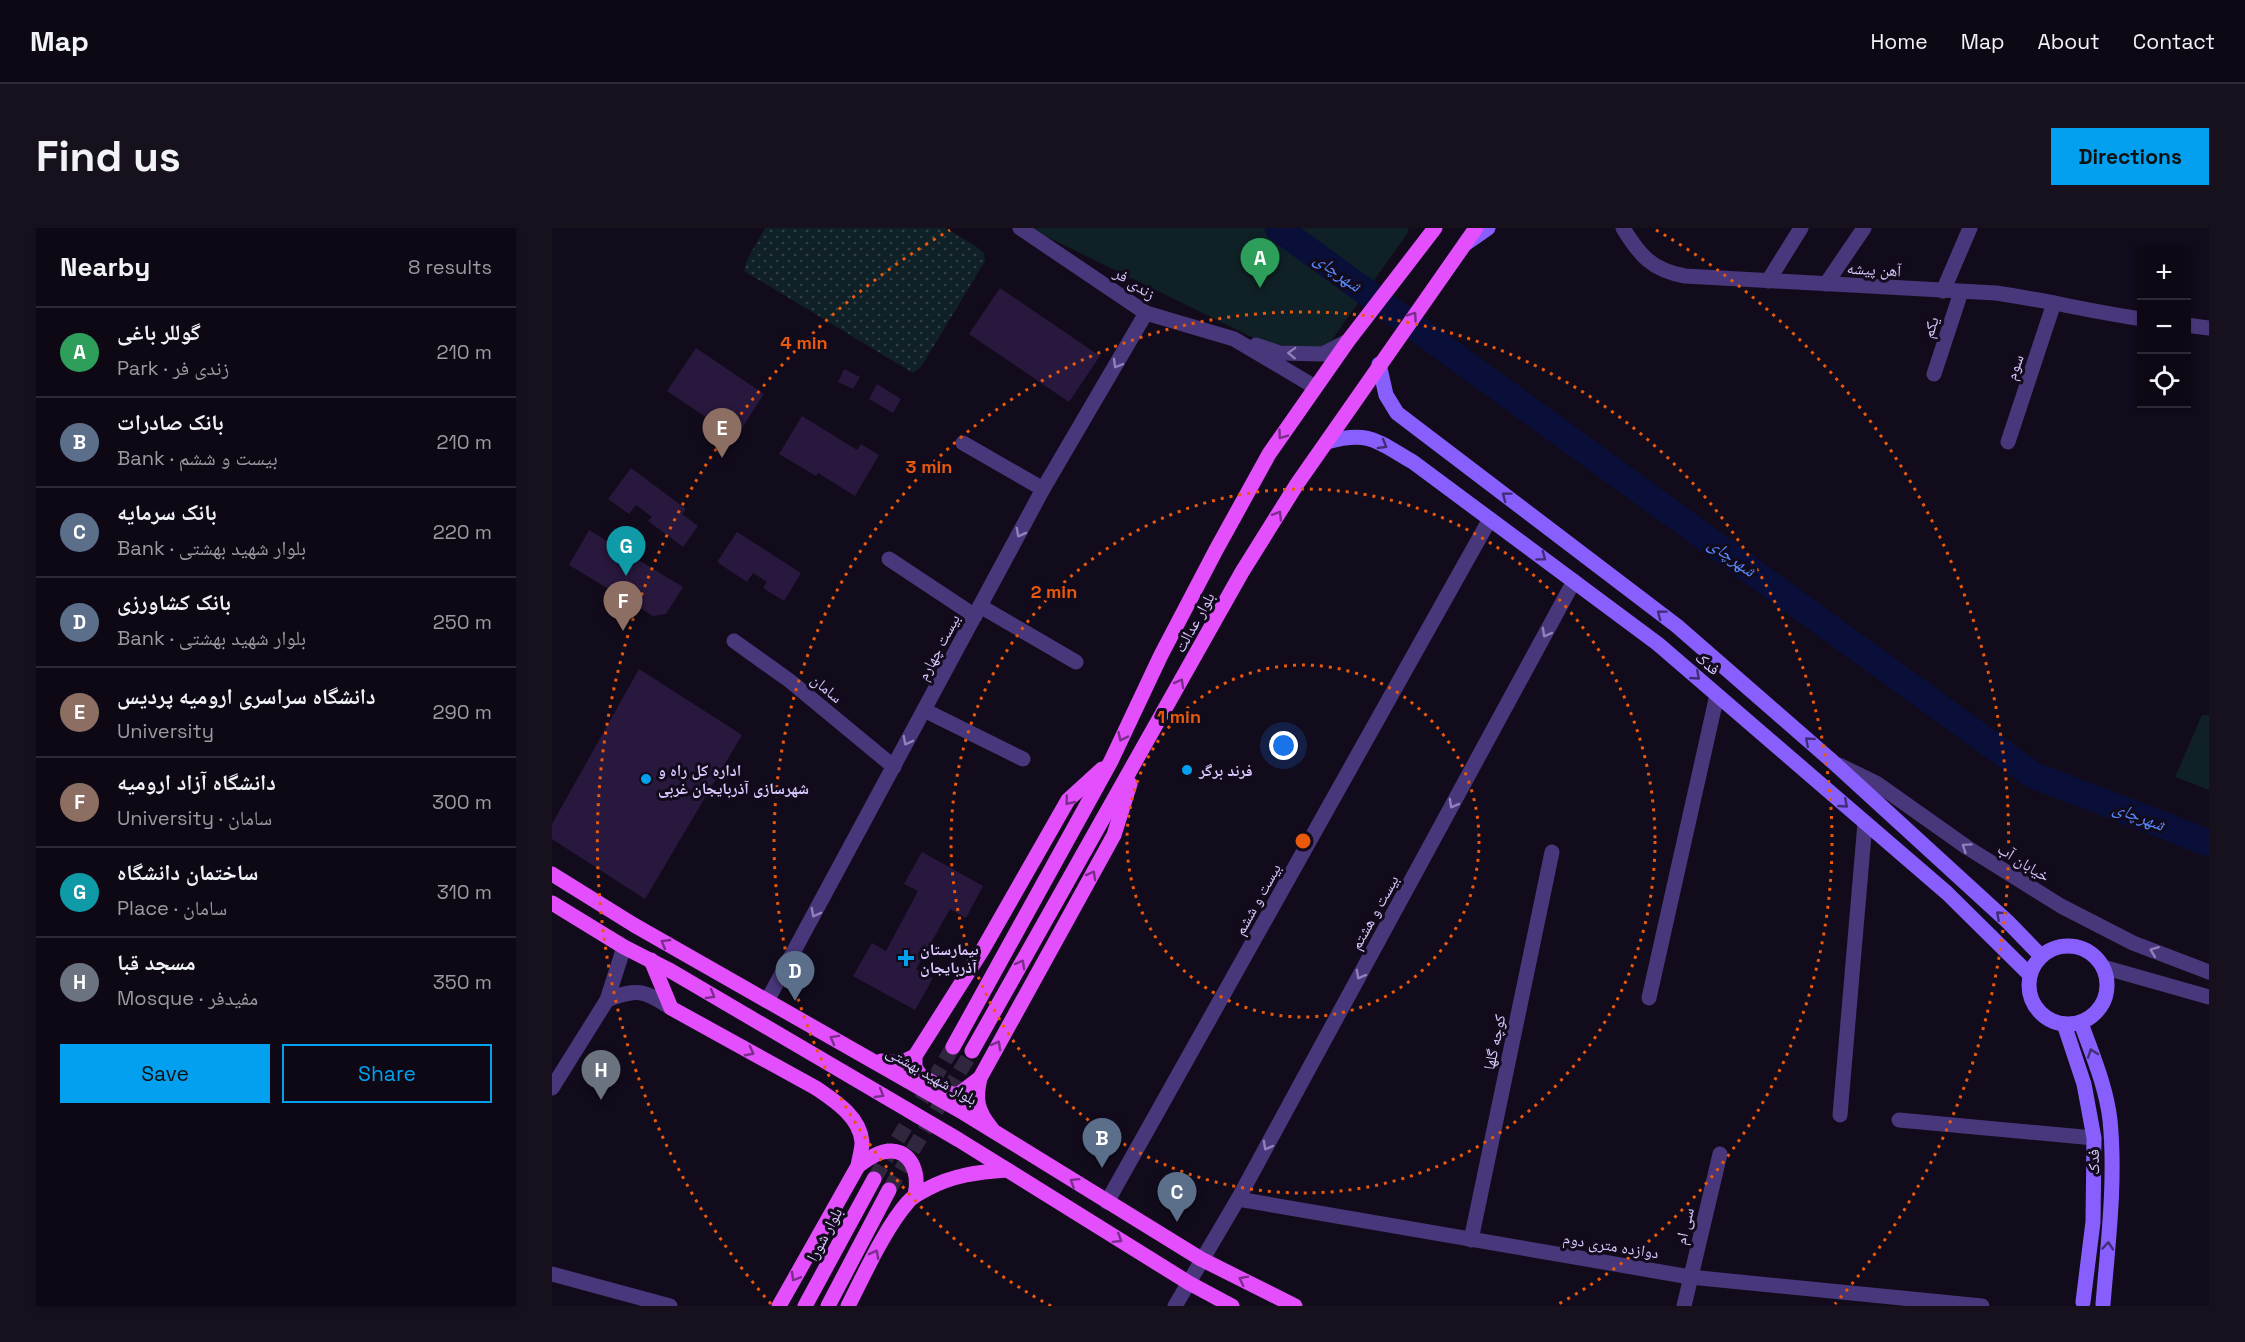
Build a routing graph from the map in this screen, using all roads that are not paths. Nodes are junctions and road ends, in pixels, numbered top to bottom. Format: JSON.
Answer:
{"nodes":[{"id":1,"x":1020,"y":228,"type":"edge"},
{"id":2,"x":1435,"y":228,"type":"edge"},
{"id":3,"x":1476,"y":228,"type":"edge"},
{"id":4,"x":1488,"y":228,"type":"edge"},
{"id":5,"x":1623,"y":228,"type":"edge"},
{"id":6,"x":1801,"y":228,"type":"edge"},
{"id":7,"x":1864,"y":228,"type":"edge"},
{"id":8,"x":1970,"y":228,"type":"edge"},
{"id":9,"x":1459,"y":251,"type":"junction"},
{"id":10,"x":1768,"y":281,"type":"junction"},
{"id":11,"x":1826,"y":284,"type":"junction"},
{"id":12,"x":1943,"y":291,"type":"junction"},
{"id":13,"x":1961,"y":292,"type":"junction"},
{"id":14,"x":2054,"y":303,"type":"junction"},
{"id":15,"x":1146,"y":313,"type":"junction"},
{"id":16,"x":2137,"y":318,"type":"edge"},
{"id":17,"x":2191,"y":326,"type":"edge"},
{"id":18,"x":2209,"y":328,"type":"edge"},
{"id":19,"x":1234,"y":339,"type":"junction"},
{"id":20,"x":1347,"y":342,"type":"junction"},
{"id":21,"x":1379,"y":364,"type":"junction"},
{"id":22,"x":1934,"y":374,"type":"dead end"},
{"id":23,"x":1316,"y":387,"type":"junction"},
{"id":24,"x":1327,"y":442,"type":"junction"},
{"id":25,"x":2008,"y":442,"type":"dead end"},
{"id":26,"x":963,"y":443,"type":"dead end"},
{"id":27,"x":1043,"y":489,"type":"junction"},
{"id":28,"x":1490,"y":519,"type":"junction"},
{"id":29,"x":888,"y":559,"type":"dead end"},
{"id":30,"x":1589,"y":559,"type":"junction"},
{"id":31,"x":1574,"y":581,"type":"junction"},
{"id":32,"x":978,"y":611,"type":"junction"},
{"id":33,"x":734,"y":641,"type":"dead end"},
{"id":34,"x":1076,"y":662,"type":"dead end"},
{"id":35,"x":1717,"y":694,"type":"junction"},
{"id":36,"x":924,"y":710,"type":"junction"},
{"id":37,"x":1140,"y":753,"type":"junction"},
{"id":38,"x":1023,"y":759,"type":"dead end"},
{"id":39,"x":1111,"y":761,"type":"junction"},
{"id":40,"x":1833,"y":762,"type":"junction"},
{"id":41,"x":894,"y":767,"type":"junction"},
{"id":42,"x":1865,"y":823,"type":"junction"},
{"id":43,"x":1552,"y":852,"type":"dead end"},
{"id":44,"x":552,"y":874,"type":"edge"},
{"id":45,"x":552,"y":903,"type":"edge"},
{"id":46,"x":634,"y":925,"type":"junction"},
{"id":47,"x":624,"y":947,"type":"junction"},
{"id":48,"x":2041,"y":956,"type":"junction"},
{"id":49,"x":651,"y":960,"type":"junction"},
{"id":50,"x":2103,"y":967,"type":"junction"},
{"id":51,"x":2209,"y":972,"type":"edge"},
{"id":52,"x":2030,"y":975,"type":"junction"},
{"id":53,"x":1649,"y":998,"type":"dead end"},
{"id":54,"x":2209,"y":998,"type":"edge"},
{"id":55,"x":607,"y":1000,"type":"junction"},
{"id":56,"x":767,"y":1001,"type":"junction"},
{"id":57,"x":671,"y":1008,"type":"junction"},
{"id":58,"x":2081,"y":1023,"type":"junction"},
{"id":59,"x":2064,"y":1024,"type":"junction"},
{"id":60,"x":953,"y":1047,"type":"tunnel mouth"},
{"id":61,"x":972,"y":1052,"type":"tunnel mouth"},
{"id":62,"x":862,"y":1055,"type":"junction"},
{"id":63,"x":915,"y":1056,"type":"junction"},
{"id":64,"x":980,"y":1078,"type":"junction"},
{"id":65,"x":552,"y":1088,"type":"edge"},
{"id":66,"x":1839,"y":1115,"type":"dead end"},
{"id":67,"x":1899,"y":1120,"type":"dead end"},
{"id":68,"x":997,"y":1135,"type":"junction"},
{"id":69,"x":2094,"y":1138,"type":"junction"},
{"id":70,"x":1720,"y":1154,"type":"dead end"},
{"id":71,"x":858,"y":1166,"type":"junction"},
{"id":72,"x":1007,"y":1170,"type":"junction"},
{"id":73,"x":874,"y":1179,"type":"tunnel mouth"},
{"id":74,"x":889,"y":1190,"type":"tunnel mouth"},
{"id":75,"x":915,"y":1196,"type":"junction"},
{"id":76,"x":1238,"y":1199,"type":"junction"},
{"id":77,"x":1107,"y":1202,"type":"junction"},
{"id":78,"x":1471,"y":1240,"type":"junction"},
{"id":79,"x":1201,"y":1259,"type":"junction"},
{"id":80,"x":552,"y":1274,"type":"edge"},
{"id":81,"x":1690,"y":1277,"type":"junction"},
{"id":82,"x":1189,"y":1283,"type":"junction"},
{"id":83,"x":2082,"y":1304,"type":"edge"},
{"id":84,"x":2104,"y":1305,"type":"edge"},
{"id":85,"x":670,"y":1306,"type":"edge"},
{"id":86,"x":779,"y":1306,"type":"edge"},
{"id":87,"x":805,"y":1306,"type":"edge"},
{"id":88,"x":828,"y":1306,"type":"edge"},
{"id":89,"x":848,"y":1306,"type":"edge"},
{"id":90,"x":1175,"y":1306,"type":"edge"},
{"id":91,"x":1232,"y":1306,"type":"edge"},
{"id":92,"x":1295,"y":1306,"type":"edge"},
{"id":93,"x":1684,"y":1306,"type":"edge"},
{"id":94,"x":1982,"y":1306,"type":"edge"}],
"edges":[{"from":1,"to":15,"type":"street","name":"زندی فر"},
{"from":2,"to":20,"type":"main road","name":"بلوار عدالت"},
{"from":3,"to":9,"type":"main road","name":"بلوار عدالت"},
{"from":4,"to":9,"type":"street"},
{"from":5,"to":10,"type":"street","name":"آهن پیشه"},
{"from":6,"to":10,"type":"street"},
{"from":7,"to":11,"type":"street"},
{"from":8,"to":12,"type":"street"},
{"from":21,"to":9,"type":"main road","name":"بلوار عدالت","one_way":true},
{"from":10,"to":11,"type":"street","name":"آهن پیشه"},
{"from":11,"to":12,"type":"street","name":"آهن پیشه"},
{"from":12,"to":13,"type":"street","name":"آهن پیشه"},
{"from":13,"to":14,"type":"street","name":"آهن پیشه"},
{"from":13,"to":22,"type":"street","name":"یکم"},
{"from":14,"to":16,"type":"street","name":"آهن پیشه"},
{"from":14,"to":25,"type":"street","name":"سوم"},
{"from":15,"to":19,"type":"street","name":"زندی فر"},
{"from":15,"to":27,"type":"street","name":"بیست چهارم","one_way":true},
{"from":17,"to":18,"type":"street"},
{"from":20,"to":19,"type":"street","one_way":true},
{"from":19,"to":23,"type":"street","name":"زندی فر"},
{"from":20,"to":23,"type":"main road","name":"بلوار عدالت"},
{"from":21,"to":24,"type":"main road","name":"بلوار عدالت"},
{"from":30,"to":21,"type":"street","name":"فدک","one_way":true},
{"from":23,"to":39,"type":"main road","name":"بلوار عدالت","one_way":true},
{"from":24,"to":28,"type":"street","name":"فدک","one_way":true},
{"from":37,"to":24,"type":"main road","name":"بلوار عدالت","one_way":true},
{"from":26,"to":27,"type":"street"},
{"from":27,"to":32,"type":"street","name":"بیست چهارم","one_way":true},
{"from":28,"to":31,"type":"street","name":"فدک","one_way":true},
{"from":28,"to":77,"type":"street","name":"بیست و ششم"},
{"from":29,"to":32,"type":"street"},
{"from":30,"to":31,"type":"street"},
{"from":40,"to":30,"type":"street","name":"فدک","one_way":true},
{"from":31,"to":35,"type":"street","name":"فدک","one_way":true},
{"from":31,"to":76,"type":"street","name":"بیست و هشتم","one_way":true},
{"from":32,"to":34,"type":"street"},
{"from":32,"to":36,"type":"street","name":"بیست چهارم"},
{"from":33,"to":41,"type":"street","name":"سامان"},
{"from":35,"to":42,"type":"street","name":"فدک","one_way":true},
{"from":35,"to":53,"type":"street"},
{"from":36,"to":38,"type":"street"},
{"from":36,"to":41,"type":"street","name":"بیست چهارم","one_way":true},
{"from":61,"to":37,"type":"main road","name":"بلوار عدالت","one_way":true},
{"from":64,"to":37,"type":"main road","one_way":true},
{"from":39,"to":60,"type":"main road","name":"بلوار عدالت"},
{"from":39,"to":63,"type":"main road","one_way":true},
{"from":48,"to":40,"type":"street","name":"فدک","one_way":true},
{"from":51,"to":40,"type":"street","name":"خیابان آب","one_way":true},
{"from":41,"to":56,"type":"street","name":"بیست چهارم","one_way":true},
{"from":42,"to":52,"type":"street","name":"فدک"},
{"from":42,"to":66,"type":"street"},
{"from":43,"to":78,"type":"street","name":"کوچه گلها"},
{"from":44,"to":46,"type":"main road","name":"بلوار شهید بهشتی"},
{"from":45,"to":47,"type":"main road"},
{"from":46,"to":47,"type":"main road"},
{"from":56,"to":46,"type":"main road","name":"بلوار شهید بهشتی","one_way":true},
{"from":47,"to":49,"type":"main road"},
{"from":47,"to":55,"type":"street"},
{"from":48,"to":50,"type":"street"},
{"from":48,"to":52,"type":"street"},
{"from":49,"to":57,"type":"main road"},
{"from":49,"to":72,"type":"main road","one_way":true},
{"from":50,"to":54,"type":"street"},
{"from":50,"to":58,"type":"street"},
{"from":52,"to":59,"type":"street"},
{"from":55,"to":57,"type":"street"},
{"from":55,"to":65,"type":"street"},
{"from":62,"to":56,"type":"main road","name":"بلوار شهید بهشتی","one_way":true},
{"from":57,"to":71,"type":"main road","one_way":true},
{"from":58,"to":59,"type":"street"},
{"from":84,"to":58,"type":"street","name":"فدک","one_way":true},
{"from":59,"to":69,"type":"street","name":"فدک"},
{"from":62,"to":63,"type":"main road"},
{"from":62,"to":68,"type":"main road","name":"بلوار شهید بهشتی"},
{"from":63,"to":64,"type":"main road"},
{"from":64,"to":68,"type":"main road"},
{"from":67,"to":69,"type":"street"},
{"from":77,"to":68,"type":"main road","name":"بلوار شهید بهشتی","one_way":true},
{"from":69,"to":83,"type":"street","name":"فدک"},
{"from":70,"to":81,"type":"street","name":"سی ام"},
{"from":71,"to":75,"type":"main road"},
{"from":71,"to":86,"type":"main road","one_way":true},
{"from":72,"to":75,"type":"main road"},
{"from":72,"to":82,"type":"main road","one_way":true},
{"from":73,"to":87,"type":"main road","name":"بلوار شورا"},
{"from":74,"to":88,"type":"main road"},
{"from":89,"to":75,"type":"main road","one_way":true},
{"from":76,"to":78,"type":"street","name":"دوازده متری دوم"},
{"from":76,"to":79,"type":"street","name":"بیست و هشتم"},
{"from":77,"to":79,"type":"main road","name":"بلوار شهید بهشتی"},
{"from":78,"to":81,"type":"street","name":"دوازده متری دوم"},
{"from":79,"to":82,"type":"street","name":"بیست و هشتم"},
{"from":92,"to":79,"type":"main road","name":"بلوار شهید بهشتی","one_way":true},
{"from":80,"to":85,"type":"street"},
{"from":81,"to":93,"type":"street","name":"سی ام"},
{"from":81,"to":94,"type":"street","name":"دوازده متری دوم"},
{"from":82,"to":90,"type":"street","name":"بیست و هشتم"},
{"from":82,"to":91,"type":"main road"},
{"from":83,"to":84,"type":"street"}]}
